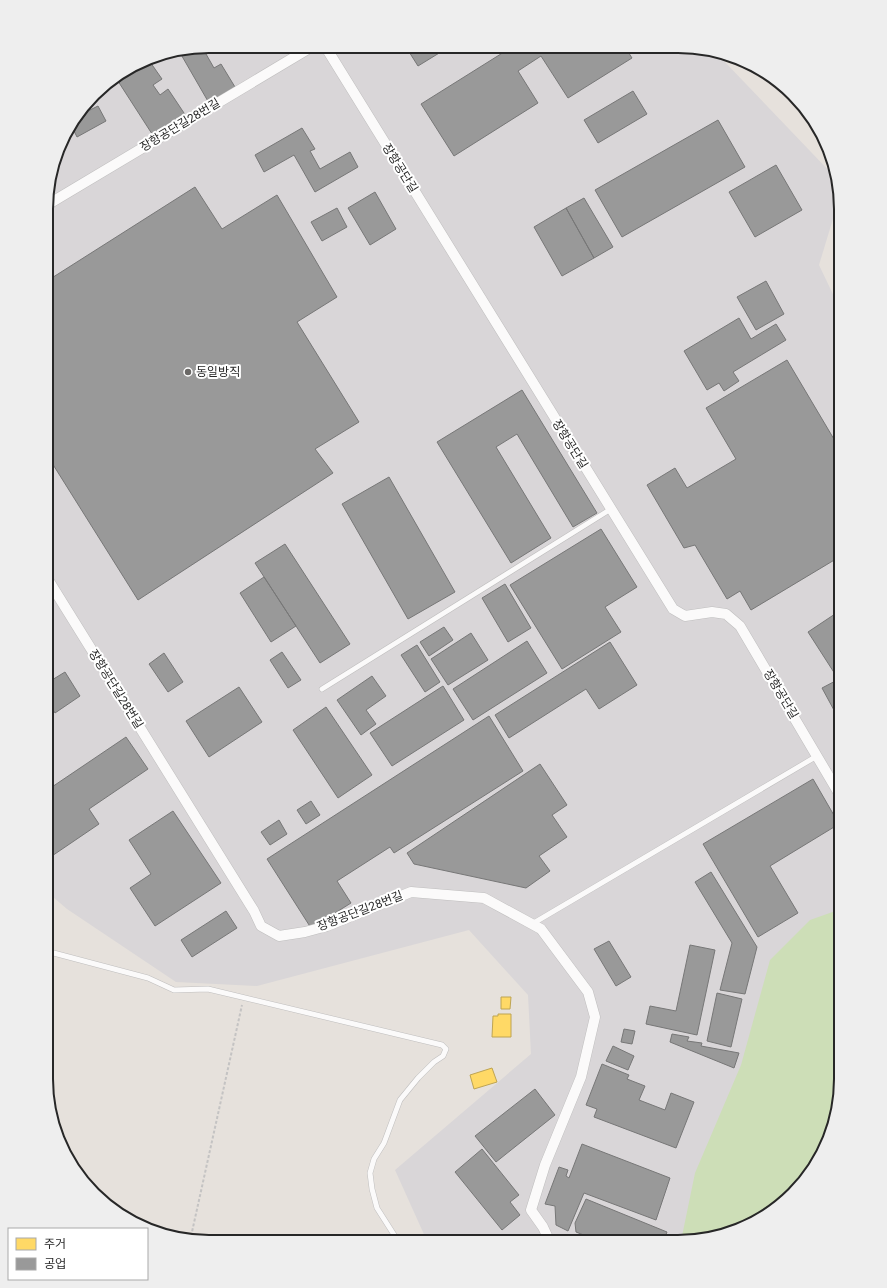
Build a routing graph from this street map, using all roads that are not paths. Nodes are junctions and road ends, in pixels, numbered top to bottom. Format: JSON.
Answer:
{"nodes":[{"id":1,"x":301,"y":53,"type":"edge"},
{"id":2,"x":329,"y":53,"type":"edge"},
{"id":3,"x":53,"y":201,"type":"edge"},
{"id":4,"x":611,"y":509,"type":"junction"},
{"id":5,"x":53,"y":588,"type":"edge"},
{"id":6,"x":322,"y":689,"type":"dead end"},
{"id":7,"x":817,"y":756,"type":"junction"},
{"id":8,"x":834,"y":785,"type":"edge"},
{"id":9,"x":532,"y":924,"type":"junction"},
{"id":10,"x":53,"y":953,"type":"edge"},
{"id":11,"x":394,"y":1235,"type":"edge"},
{"id":12,"x":547,"y":1235,"type":"edge"}],
"edges":[{"from":1,"to":3,"type":"street","name":"장항공단길28번길"},
{"from":2,"to":4,"type":"street","name":"장항공단길"},
{"from":4,"to":6,"type":"lane"},
{"from":4,"to":7,"type":"street","name":"장항공단길"},
{"from":5,"to":9,"type":"street","name":"장항공단길28번길"},
{"from":7,"to":8,"type":"street","name":"장항공단길"},
{"from":7,"to":9,"type":"lane"},
{"from":9,"to":12,"type":"street","name":"장항공단길28번길"},
{"from":10,"to":11,"type":"lane"}]}
